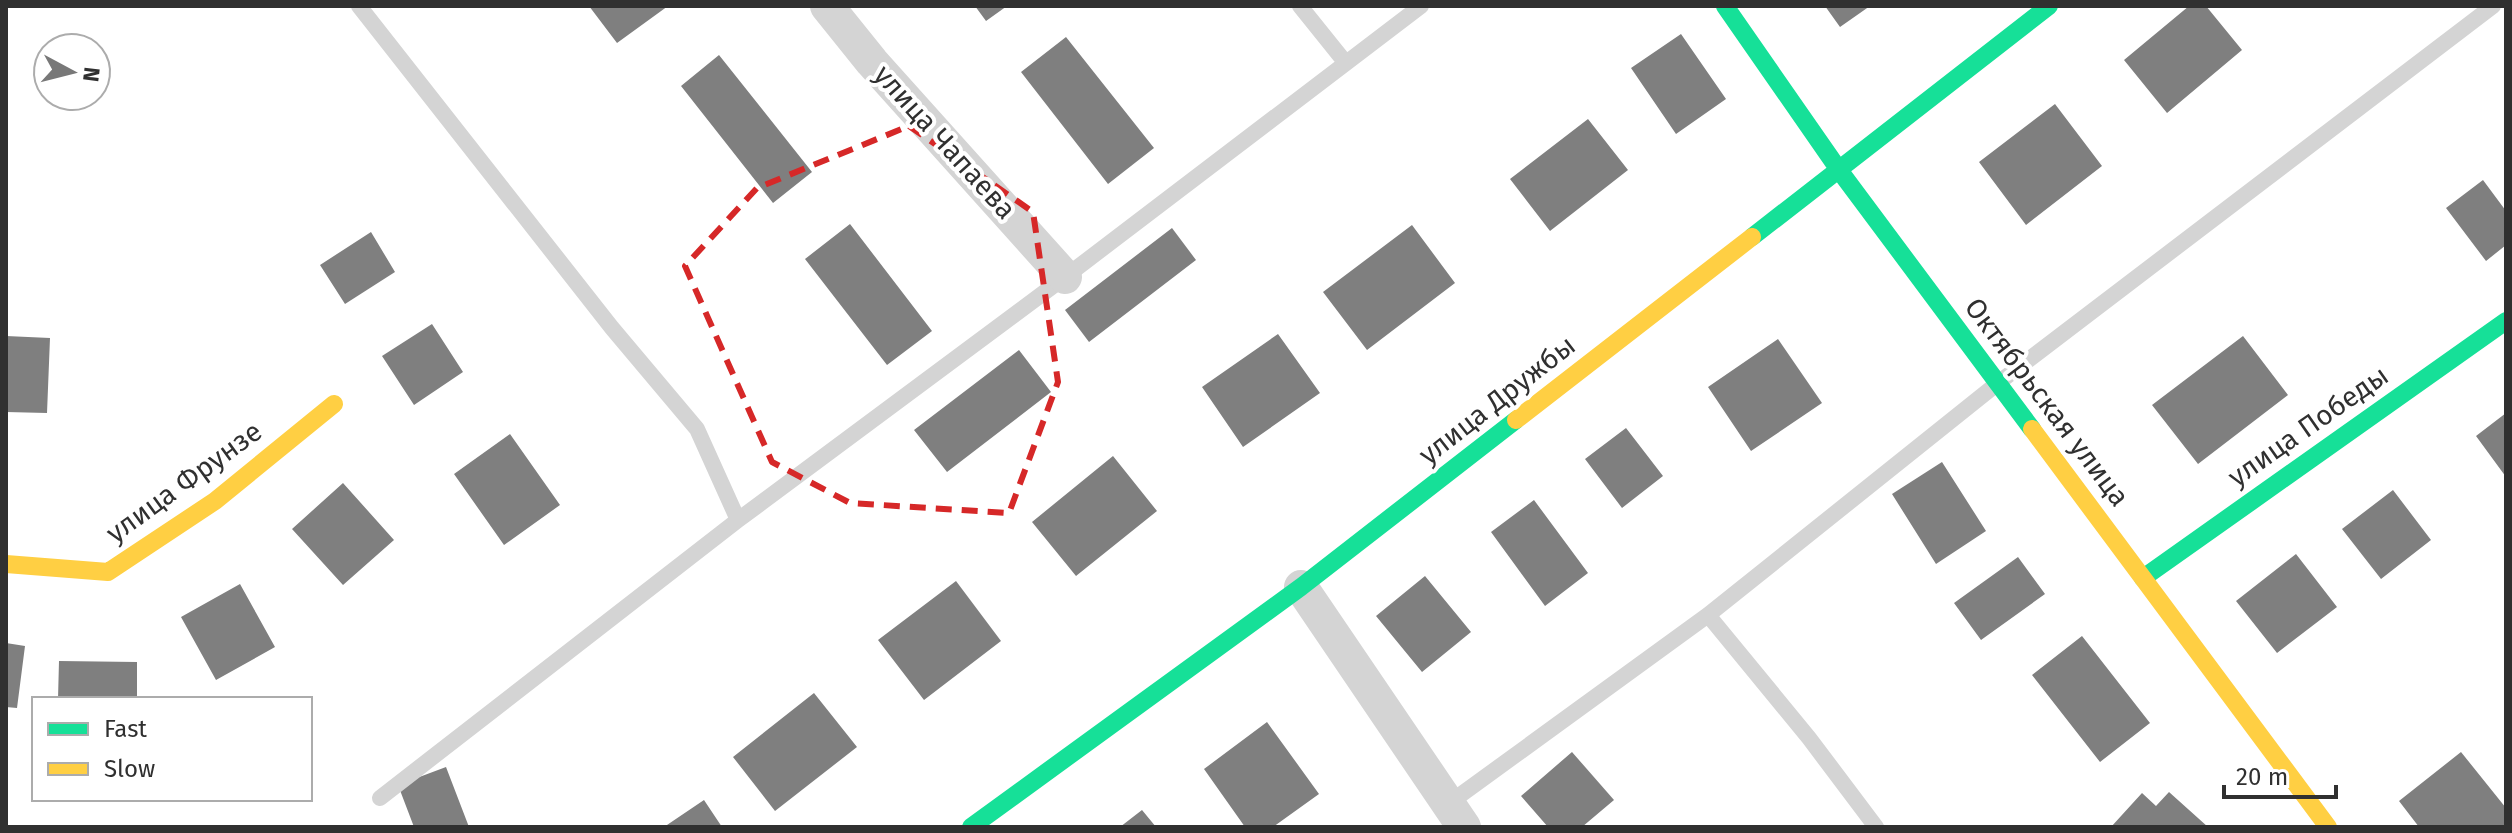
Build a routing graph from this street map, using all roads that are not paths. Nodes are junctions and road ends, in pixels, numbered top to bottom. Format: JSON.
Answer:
{"nodes":[{"id":1,"x":359,"y":6,"type":"edge"},
{"id":2,"x":827,"y":6,"type":"edge"},
{"id":3,"x":1300,"y":6,"type":"edge"},
{"id":4,"x":1421,"y":6,"type":"edge"},
{"id":5,"x":1725,"y":6,"type":"edge"},
{"id":6,"x":2049,"y":6,"type":"edge"},
{"id":7,"x":2493,"y":6,"type":"edge"},
{"id":8,"x":1345,"y":62,"type":"junction"},
{"id":9,"x":1839,"y":170,"type":"junction"},
{"id":10,"x":1065,"y":277,"type":"junction"},
{"id":11,"x":2506,"y":321,"type":"edge"},
{"id":12,"x":1998,"y":383,"type":"junction"},
{"id":13,"x":334,"y":404,"type":"dead end"},
{"id":14,"x":738,"y":520,"type":"junction"},
{"id":15,"x":6,"y":564,"type":"edge"},
{"id":16,"x":2143,"y":578,"type":"junction"},
{"id":17,"x":1301,"y":587,"type":"junction"},
{"id":18,"x":1708,"y":615,"type":"junction"},
{"id":19,"x":380,"y":798,"type":"dead end"},
{"id":20,"x":1456,"y":815,"type":"edge"},
{"id":21,"x":971,"y":827,"type":"edge"},
{"id":22,"x":1876,"y":827,"type":"edge"},
{"id":23,"x":2328,"y":827,"type":"edge"}],
"edges":[{"from":1,"to":14,"type":"lane"},
{"from":2,"to":10,"type":"street","name":"улица Чапаева"},
{"from":3,"to":8,"type":"lane"},
{"from":4,"to":8,"type":"lane"},
{"from":5,"to":9,"type":"street","name":"Октябрьская улица"},
{"from":6,"to":9,"type":"street","name":"улица Дружбы"},
{"from":7,"to":12,"type":"lane"},
{"from":8,"to":10,"type":"lane"},
{"from":9,"to":12,"type":"street","name":"Октябрьская улица"},
{"from":9,"to":17,"type":"street","name":"улица Дружбы"},
{"from":10,"to":14,"type":"lane"},
{"from":11,"to":16,"type":"street","name":"улица Победы"},
{"from":12,"to":16,"type":"street","name":"Октябрьская улица"},
{"from":12,"to":18,"type":"lane"},
{"from":13,"to":15,"type":"street","name":"улица Фрунзе"},
{"from":14,"to":19,"type":"lane"},
{"from":16,"to":23,"type":"street","name":"Октябрьская улица"},
{"from":17,"to":20,"type":"street"},
{"from":17,"to":21,"type":"street","name":"улица Дружбы"},
{"from":18,"to":20,"type":"lane"},
{"from":18,"to":22,"type":"lane"}]}
